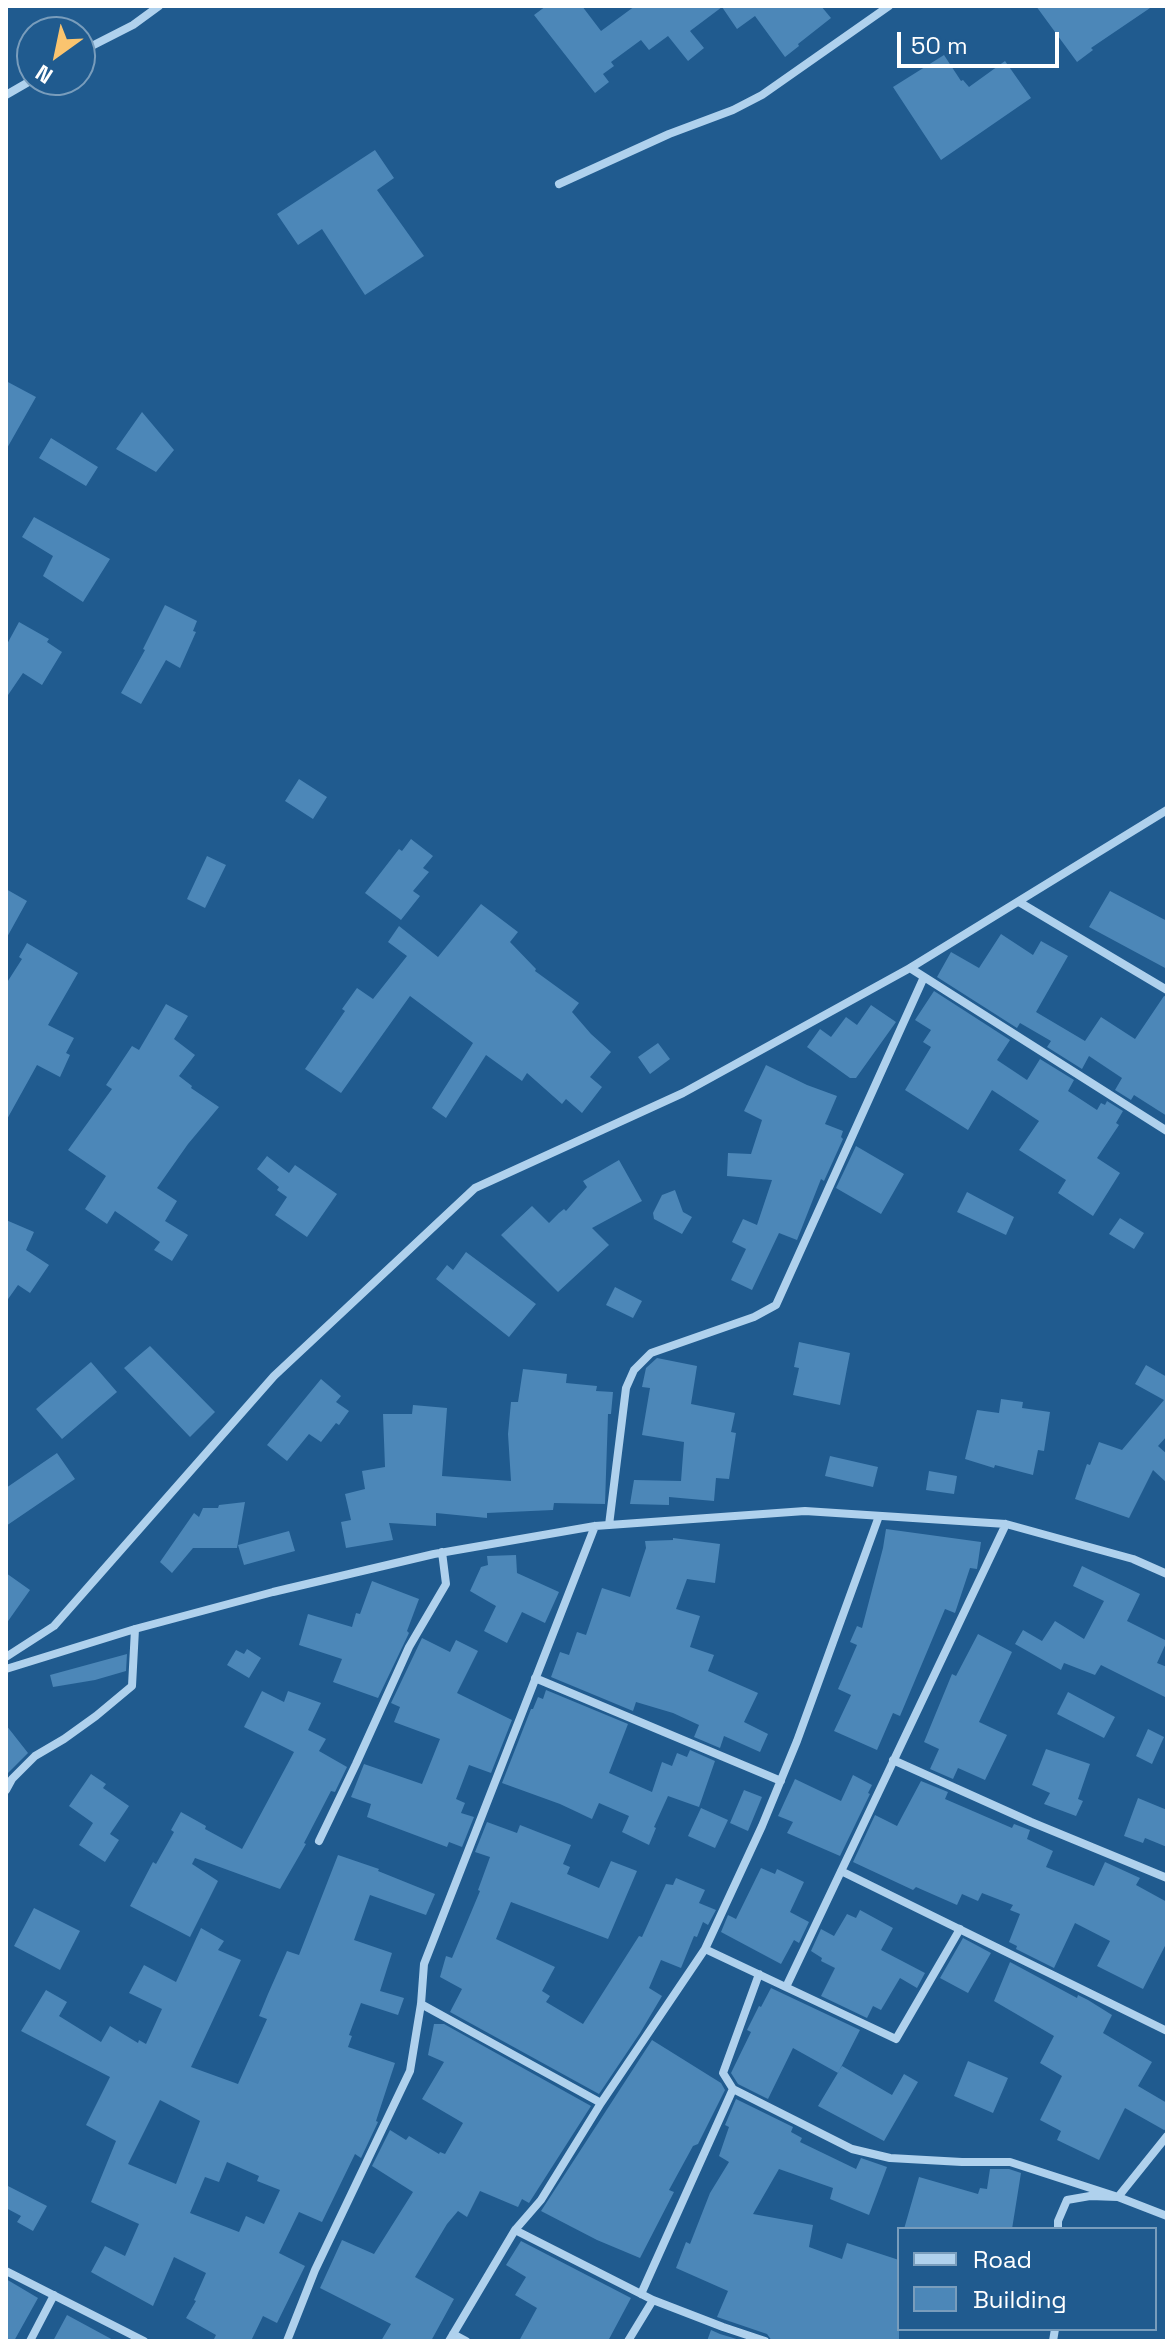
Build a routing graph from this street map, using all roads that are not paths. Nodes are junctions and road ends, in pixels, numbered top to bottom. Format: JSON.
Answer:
{"nodes":[{"id":1,"x":159,"y":6,"type":"edge"},
{"id":2,"x":889,"y":6,"type":"edge"},
{"id":3,"x":96,"y":44,"type":"edge"},
{"id":4,"x":559,"y":184,"type":"dead end"},
{"id":5,"x":1167,"y":810,"type":"edge"},
{"id":6,"x":1019,"y":902,"type":"junction"},
{"id":7,"x":910,"y":968,"type":"junction"},
{"id":8,"x":924,"y":977,"type":"junction"},
{"id":9,"x":1167,"y":990,"type":"edge"},
{"id":10,"x":1167,"y":1131,"type":"edge"},
{"id":11,"x":879,"y":1516,"type":"junction"},
{"id":12,"x":1006,"y":1524,"type":"junction"},
{"id":13,"x":609,"y":1525,"type":"junction"},
{"id":14,"x":595,"y":1526,"type":"junction"},
{"id":15,"x":442,"y":1552,"type":"junction"},
{"id":16,"x":1167,"y":1574,"type":"edge"},
{"id":17,"x":135,"y":1629,"type":"junction"},
{"id":18,"x":6,"y":1657,"type":"edge"},
{"id":19,"x":6,"y":1669,"type":"edge"},
{"id":20,"x":535,"y":1678,"type":"junction"},
{"id":21,"x":893,"y":1760,"type":"junction"},
{"id":22,"x":781,"y":1781,"type":"junction"},
{"id":23,"x":6,"y":1790,"type":"edge"},
{"id":24,"x":319,"y":1841,"type":"dead end"},
{"id":25,"x":841,"y":1871,"type":"junction"},
{"id":26,"x":1167,"y":1878,"type":"edge"},
{"id":27,"x":960,"y":1929,"type":"junction"},
{"id":28,"x":705,"y":1949,"type":"junction"},
{"id":29,"x":759,"y":1974,"type":"junction"},
{"id":30,"x":786,"y":1987,"type":"junction"},
{"id":31,"x":421,"y":2004,"type":"junction"},
{"id":32,"x":1167,"y":2031,"type":"edge"},
{"id":33,"x":733,"y":2089,"type":"junction"},
{"id":34,"x":601,"y":2103,"type":"junction"},
{"id":35,"x":1167,"y":2136,"type":"edge"},
{"id":36,"x":1118,"y":2197,"type":"junction"},
{"id":37,"x":1167,"y":2216,"type":"edge"},
{"id":38,"x":1058,"y":2227,"type":"edge"},
{"id":39,"x":515,"y":2230,"type":"junction"},
{"id":40,"x":6,"y":2271,"type":"edge"},
{"id":41,"x":641,"y":2294,"type":"junction"},
{"id":42,"x":54,"y":2295,"type":"junction"},
{"id":43,"x":653,"y":2300,"type":"junction"},
{"id":44,"x":451,"y":2338,"type":"edge"},
{"id":45,"x":30,"y":2341,"type":"edge"},
{"id":46,"x":144,"y":2341,"type":"edge"},
{"id":47,"x":287,"y":2341,"type":"edge"},
{"id":48,"x":466,"y":2341,"type":"edge"},
{"id":49,"x":628,"y":2341,"type":"edge"},
{"id":50,"x":765,"y":2341,"type":"edge"}],
"edges":[{"from":1,"to":3,"type":"street"},
{"from":2,"to":4,"type":"street"},
{"from":5,"to":6,"type":"street"},
{"from":6,"to":7,"type":"street"},
{"from":6,"to":9,"type":"street"},
{"from":7,"to":8,"type":"street"},
{"from":7,"to":18,"type":"street"},
{"from":8,"to":10,"type":"street"},
{"from":8,"to":13,"type":"street"},
{"from":11,"to":12,"type":"street"},
{"from":11,"to":13,"type":"street"},
{"from":11,"to":22,"type":"street"},
{"from":12,"to":16,"type":"street"},
{"from":12,"to":21,"type":"street"},
{"from":13,"to":14,"type":"street"},
{"from":14,"to":15,"type":"street"},
{"from":14,"to":20,"type":"street"},
{"from":15,"to":17,"type":"street"},
{"from":15,"to":24,"type":"street"},
{"from":17,"to":19,"type":"street"},
{"from":17,"to":23,"type":"street"},
{"from":20,"to":22,"type":"street"},
{"from":20,"to":31,"type":"street"},
{"from":21,"to":25,"type":"street"},
{"from":21,"to":26,"type":"street"},
{"from":22,"to":28,"type":"street"},
{"from":25,"to":27,"type":"street"},
{"from":25,"to":30,"type":"street"},
{"from":27,"to":30,"type":"street"},
{"from":27,"to":32,"type":"street"},
{"from":28,"to":29,"type":"street"},
{"from":28,"to":34,"type":"street"},
{"from":29,"to":30,"type":"street"},
{"from":29,"to":33,"type":"street"},
{"from":31,"to":34,"type":"street"},
{"from":31,"to":47,"type":"street"},
{"from":33,"to":36,"type":"street"},
{"from":33,"to":41,"type":"street"},
{"from":34,"to":39,"type":"street"},
{"from":35,"to":36,"type":"street"},
{"from":36,"to":37,"type":"street"},
{"from":36,"to":38,"type":"street"},
{"from":39,"to":41,"type":"street"},
{"from":39,"to":44,"type":"street"},
{"from":40,"to":42,"type":"street"},
{"from":41,"to":43,"type":"street"},
{"from":42,"to":45,"type":"street"},
{"from":42,"to":46,"type":"street"},
{"from":43,"to":49,"type":"street"},
{"from":43,"to":50,"type":"street"},
{"from":44,"to":48,"type":"street"}]}
